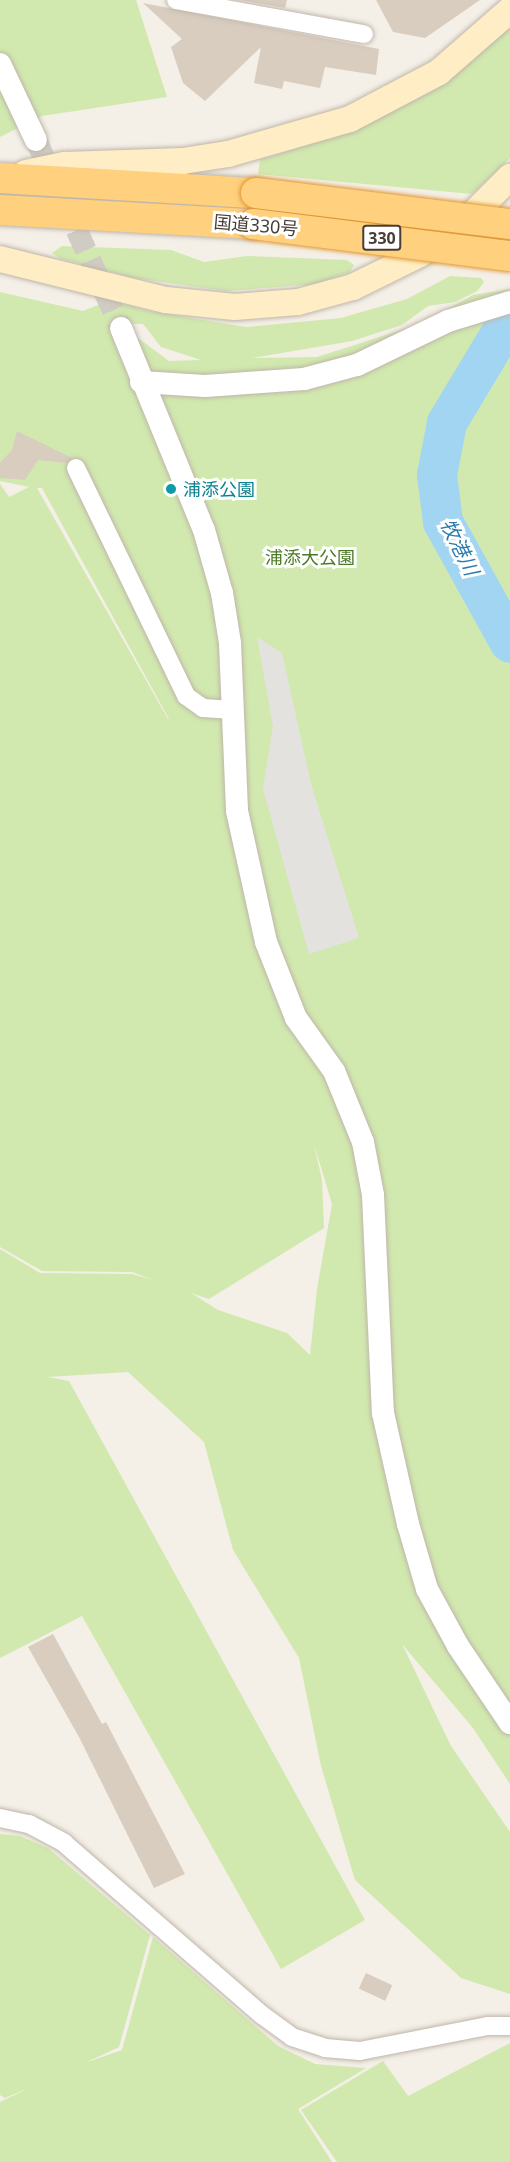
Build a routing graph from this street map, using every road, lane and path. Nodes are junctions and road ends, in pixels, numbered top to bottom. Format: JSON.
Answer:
{"nodes":[{"id":1,"x":176,"y":0,"type":"edge"},
{"id":2,"x":510,"y":10,"type":"edge"},
{"id":3,"x":364,"y":34,"type":"dead end"},
{"id":4,"x":0,"y":64,"type":"edge"},
{"id":5,"x":36,"y":140,"type":"tunnel mouth"},
{"id":6,"x":510,"y":177,"type":"edge"},
{"id":7,"x":1,"y":178,"type":"edge"},
{"id":8,"x":0,"y":210,"type":"edge"},
{"id":9,"x":510,"y":224,"type":"edge"},
{"id":10,"x":510,"y":256,"type":"edge"},
{"id":11,"x":0,"y":259,"type":"edge"},
{"id":12,"x":510,"y":302,"type":"edge"},
{"id":13,"x":121,"y":328,"type":"tunnel mouth"},
{"id":14,"x":141,"y":382,"type":"junction"},
{"id":15,"x":76,"y":468,"type":"dead end"},
{"id":16,"x":233,"y":711,"type":"junction"},
{"id":17,"x":510,"y":1723,"type":"edge"},
{"id":18,"x":0,"y":1818,"type":"edge"},
{"id":19,"x":510,"y":2026,"type":"edge"}],
"edges":[{"from":1,"to":3,"type":"street"},
{"from":2,"to":7,"type":"main road"},
{"from":4,"to":5,"type":"street"},
{"from":6,"to":11,"type":"main road"},
{"from":7,"to":9,"type":"highway","name":"国道330号","number":"330","bridge":true},
{"from":8,"to":10,"type":"highway","name":"国道330号","number":"330","bridge":true},
{"from":12,"to":14,"type":"street"},
{"from":13,"to":14,"type":"street"},
{"from":14,"to":16,"type":"street"},
{"from":15,"to":16,"type":"street"},
{"from":16,"to":17,"type":"street"},
{"from":18,"to":19,"type":"street"}]}
